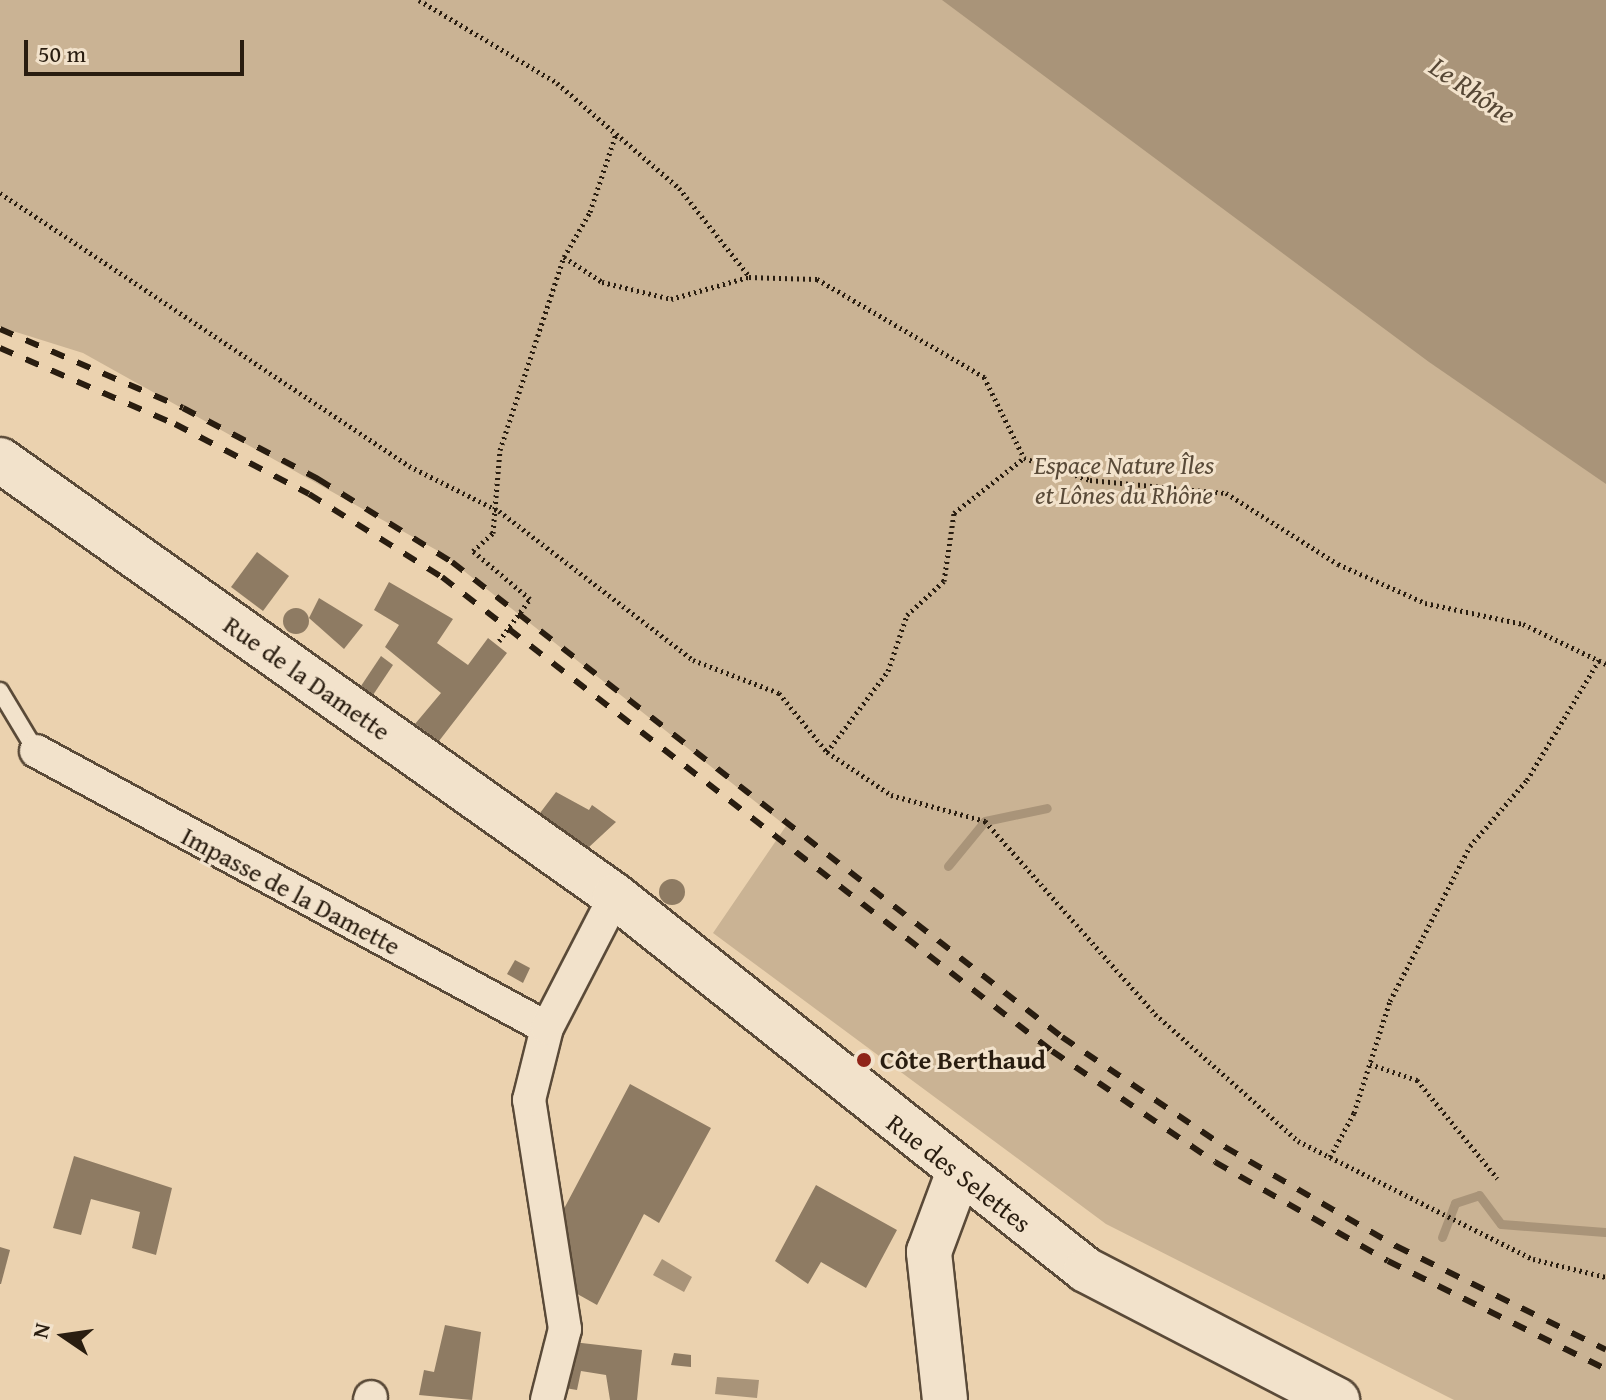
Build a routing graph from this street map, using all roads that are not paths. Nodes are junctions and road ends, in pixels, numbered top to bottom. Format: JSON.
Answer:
{"nodes":[{"id":1,"x":0,"y":460,"type":"edge"},
{"id":2,"x":0,"y":691,"type":"edge"},
{"id":3,"x":36,"y":751,"type":"joint"},
{"id":4,"x":615,"y":896,"type":"junction"},
{"id":5,"x":547,"y":1028,"type":"junction"},
{"id":6,"x":958,"y":1174,"type":"junction"},
{"id":7,"x":547,"y":1400,"type":"edge"},
{"id":8,"x":945,"y":1400,"type":"edge"},
{"id":9,"x":1337,"y":1400,"type":"edge"}],
"edges":[{"from":1,"to":4,"type":"main road","name":"Rue de la Damette"},
{"from":2,"to":3,"type":"lane"},
{"from":3,"to":5,"type":"street","name":"Impasse de la Damette"},
{"from":4,"to":5,"type":"street"},
{"from":4,"to":6,"type":"main road","name":"Rue des Selettes"},
{"from":5,"to":7,"type":"street"},
{"from":6,"to":8,"type":"main road"},
{"from":6,"to":9,"type":"main road","name":"Rue des Selettes"}]}
